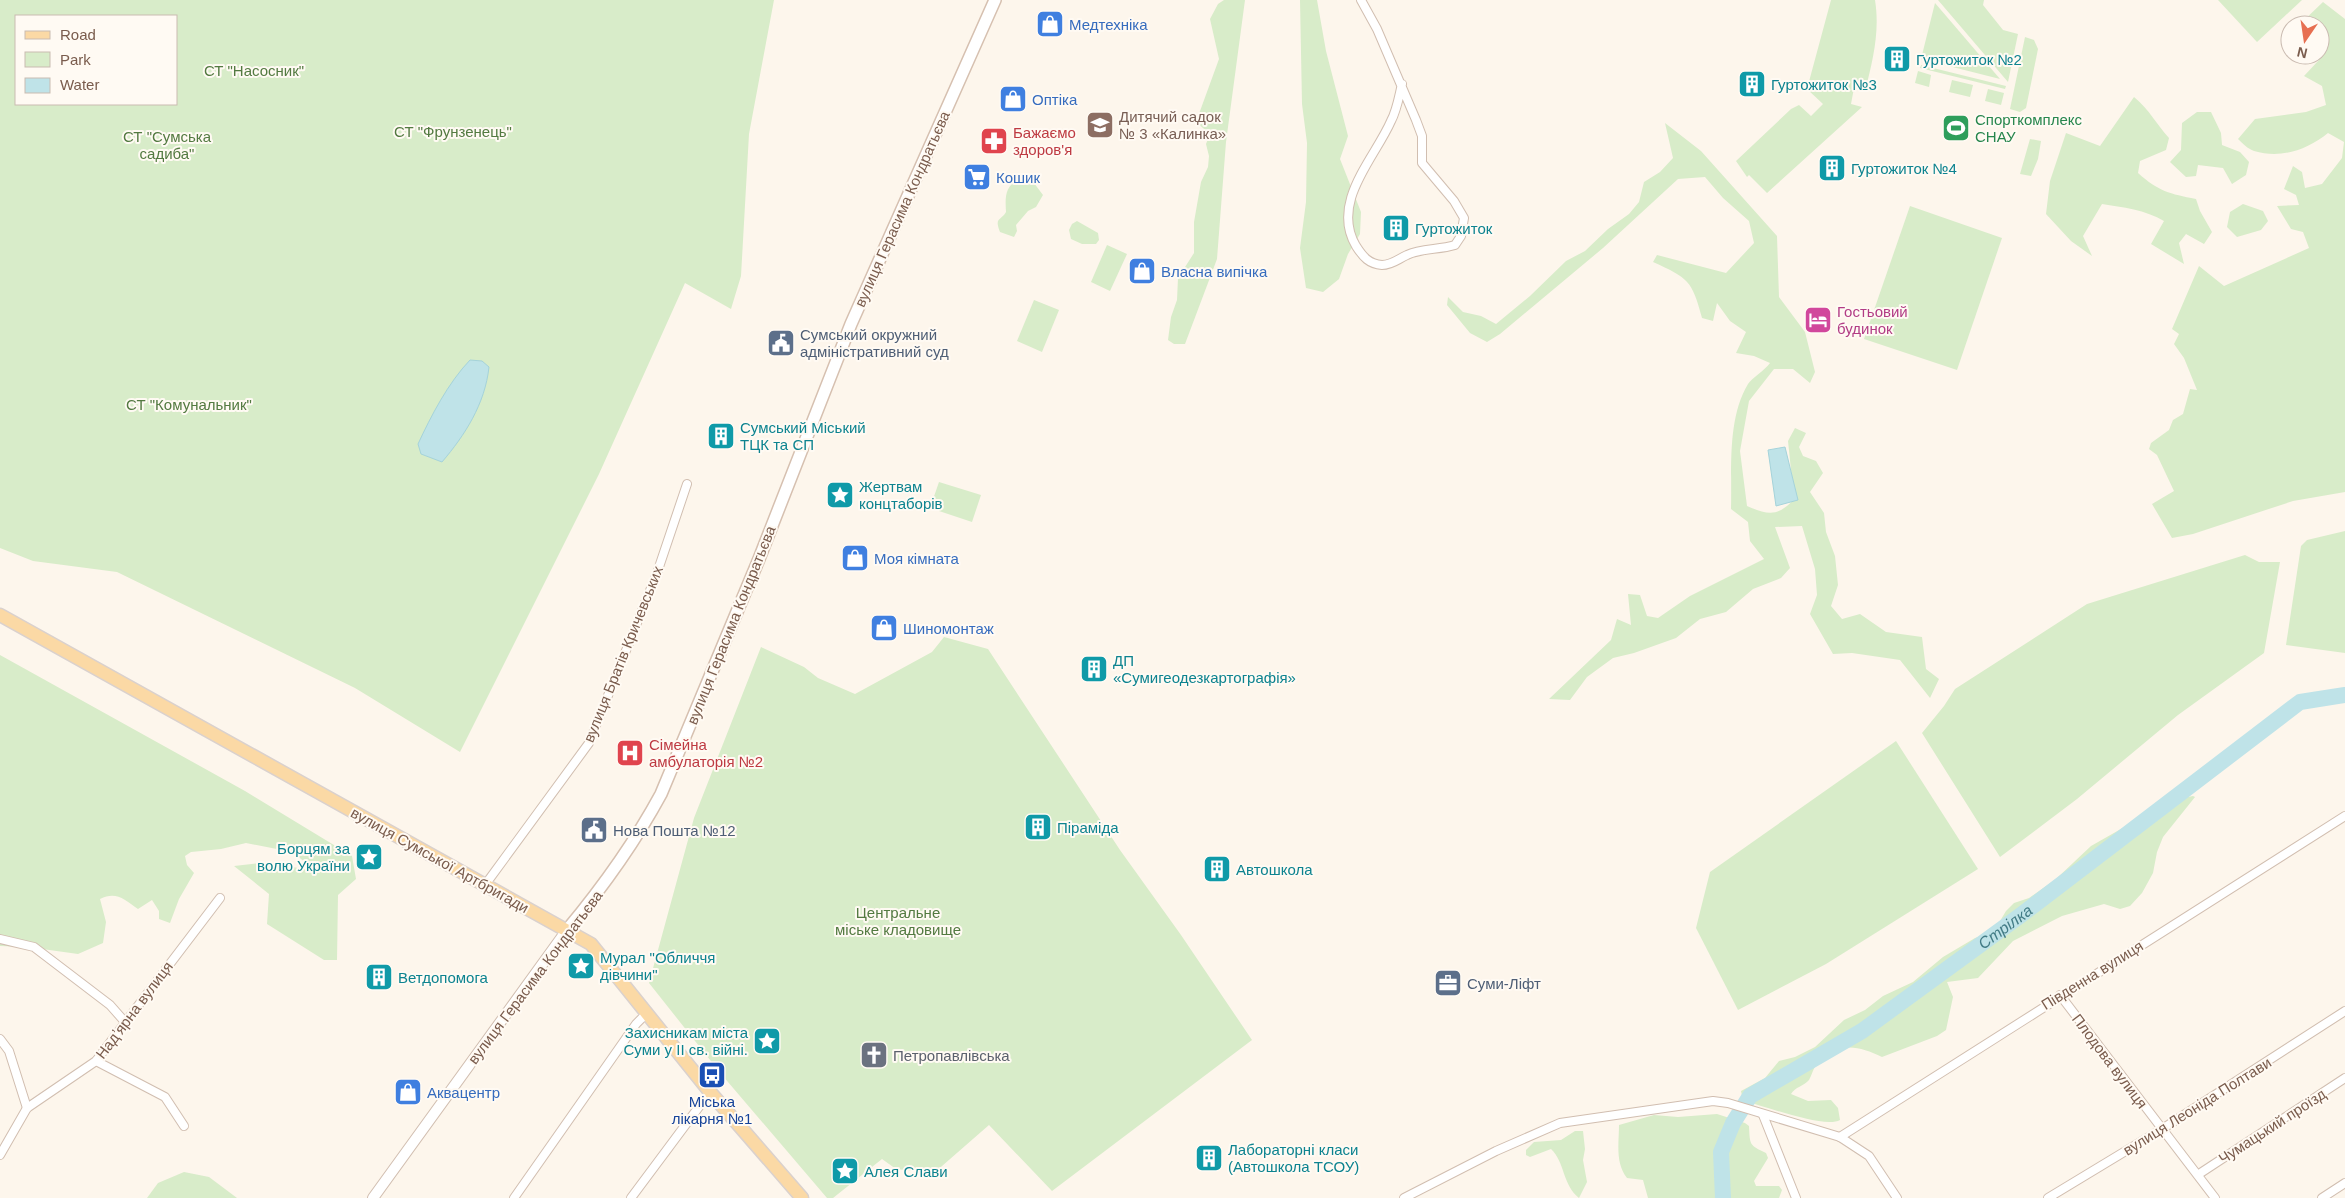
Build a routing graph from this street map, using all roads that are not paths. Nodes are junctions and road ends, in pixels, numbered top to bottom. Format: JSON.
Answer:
{"nodes":[{"id":1,"x":995,"y":0,"type":"edge"},
{"id":2,"x":1361,"y":0,"type":"edge"},
{"id":3,"x":1402,"y":84,"type":"junction"},
{"id":4,"x":687,"y":484,"type":"dead end"},
{"id":5,"x":0,"y":615,"type":"edge"},
{"id":6,"x":2345,"y":816,"type":"edge"},
{"id":7,"x":485,"y":886,"type":"junction"},
{"id":8,"x":220,"y":898,"type":"dead end"},
{"id":9,"x":567,"y":930,"type":"junction"},
{"id":10,"x":0,"y":939,"type":"edge"},
{"id":11,"x":2060,"y":995,"type":"junction"},
{"id":12,"x":2345,"y":1011,"type":"edge"},
{"id":13,"x":646,"y":1014,"type":"junction"},
{"id":14,"x":125,"y":1022,"type":"junction"},
{"id":15,"x":0,"y":1038,"type":"edge"},
{"id":16,"x":96,"y":1061,"type":"junction"},
{"id":17,"x":2345,"y":1078,"type":"edge"},
{"id":18,"x":710,"y":1092,"type":"junction"},
{"id":19,"x":27,"y":1108,"type":"junction"},
{"id":20,"x":1763,"y":1115,"type":"junction"},
{"id":21,"x":184,"y":1126,"type":"dead end"},
{"id":22,"x":2162,"y":1130,"type":"junction"},
{"id":23,"x":1840,"y":1137,"type":"junction"},
{"id":24,"x":0,"y":1155,"type":"edge"},
{"id":25,"x":2198,"y":1174,"type":"junction"},
{"id":26,"x":2345,"y":1183,"type":"edge"},
{"id":27,"x":372,"y":1198,"type":"edge"},
{"id":28,"x":514,"y":1198,"type":"edge"},
{"id":29,"x":632,"y":1198,"type":"edge"},
{"id":30,"x":802,"y":1198,"type":"edge"},
{"id":31,"x":1404,"y":1198,"type":"edge"},
{"id":32,"x":1796,"y":1198,"type":"edge"},
{"id":33,"x":1897,"y":1198,"type":"edge"},
{"id":34,"x":2048,"y":1198,"type":"edge"},
{"id":35,"x":2215,"y":1198,"type":"edge"},
{"id":36,"x":2322,"y":1198,"type":"edge"}],
"edges":[{"from":1,"to":9,"type":"main road","name":"вулиця Герасима Кондратьєва"},
{"from":2,"to":3,"type":"street"},
{"from":3,"to":3,"type":"street"},
{"from":4,"to":7,"type":"street","name":"вулиця Братів Кричевських"},
{"from":5,"to":7,"type":"main road","name":"вулиця Сумської Артбригади"},
{"from":6,"to":11,"type":"street","name":"Південна вулиця"},
{"from":7,"to":9,"type":"main road","name":"вулиця Сумської Артбригади"},
{"from":8,"to":14,"type":"street","name":"Надʼярна вулиця"},
{"from":9,"to":13,"type":"main road","name":"вулиця Сумської Артбригади"},
{"from":9,"to":27,"type":"street","name":"вулиця Герасима Кондратьєва"},
{"from":10,"to":14,"type":"street"},
{"from":11,"to":22,"type":"street","name":"Плодова вулиця"},
{"from":11,"to":23,"type":"street","name":"Південна вулиця"},
{"from":12,"to":22,"type":"street","name":"вулиця Леоніда Полтави"},
{"from":13,"to":18,"type":"main road","name":"вулиця Сумської Артбригади"},
{"from":13,"to":28,"type":"street"},
{"from":14,"to":16,"type":"street","name":"Надʼярна вулиця"},
{"from":15,"to":19,"type":"street"},
{"from":16,"to":19,"type":"street","name":"Надʼярна вулиця"},
{"from":16,"to":21,"type":"street"},
{"from":17,"to":25,"type":"street","name":"Чумацький проїзд"},
{"from":18,"to":29,"type":"street"},
{"from":18,"to":30,"type":"main road","name":"вулиця Сумської Артбригади"},
{"from":19,"to":24,"type":"street","name":"Надʼярна вулиця"},
{"from":20,"to":23,"type":"street"},
{"from":20,"to":31,"type":"street"},
{"from":20,"to":32,"type":"street"},
{"from":22,"to":25,"type":"street","name":"Плодова вулиця"},
{"from":22,"to":34,"type":"street","name":"вулиця Леоніда Полтави"},
{"from":23,"to":33,"type":"street"},
{"from":25,"to":35,"type":"street","name":"Плодова вулиця"},
{"from":26,"to":36,"type":"street"}]}
